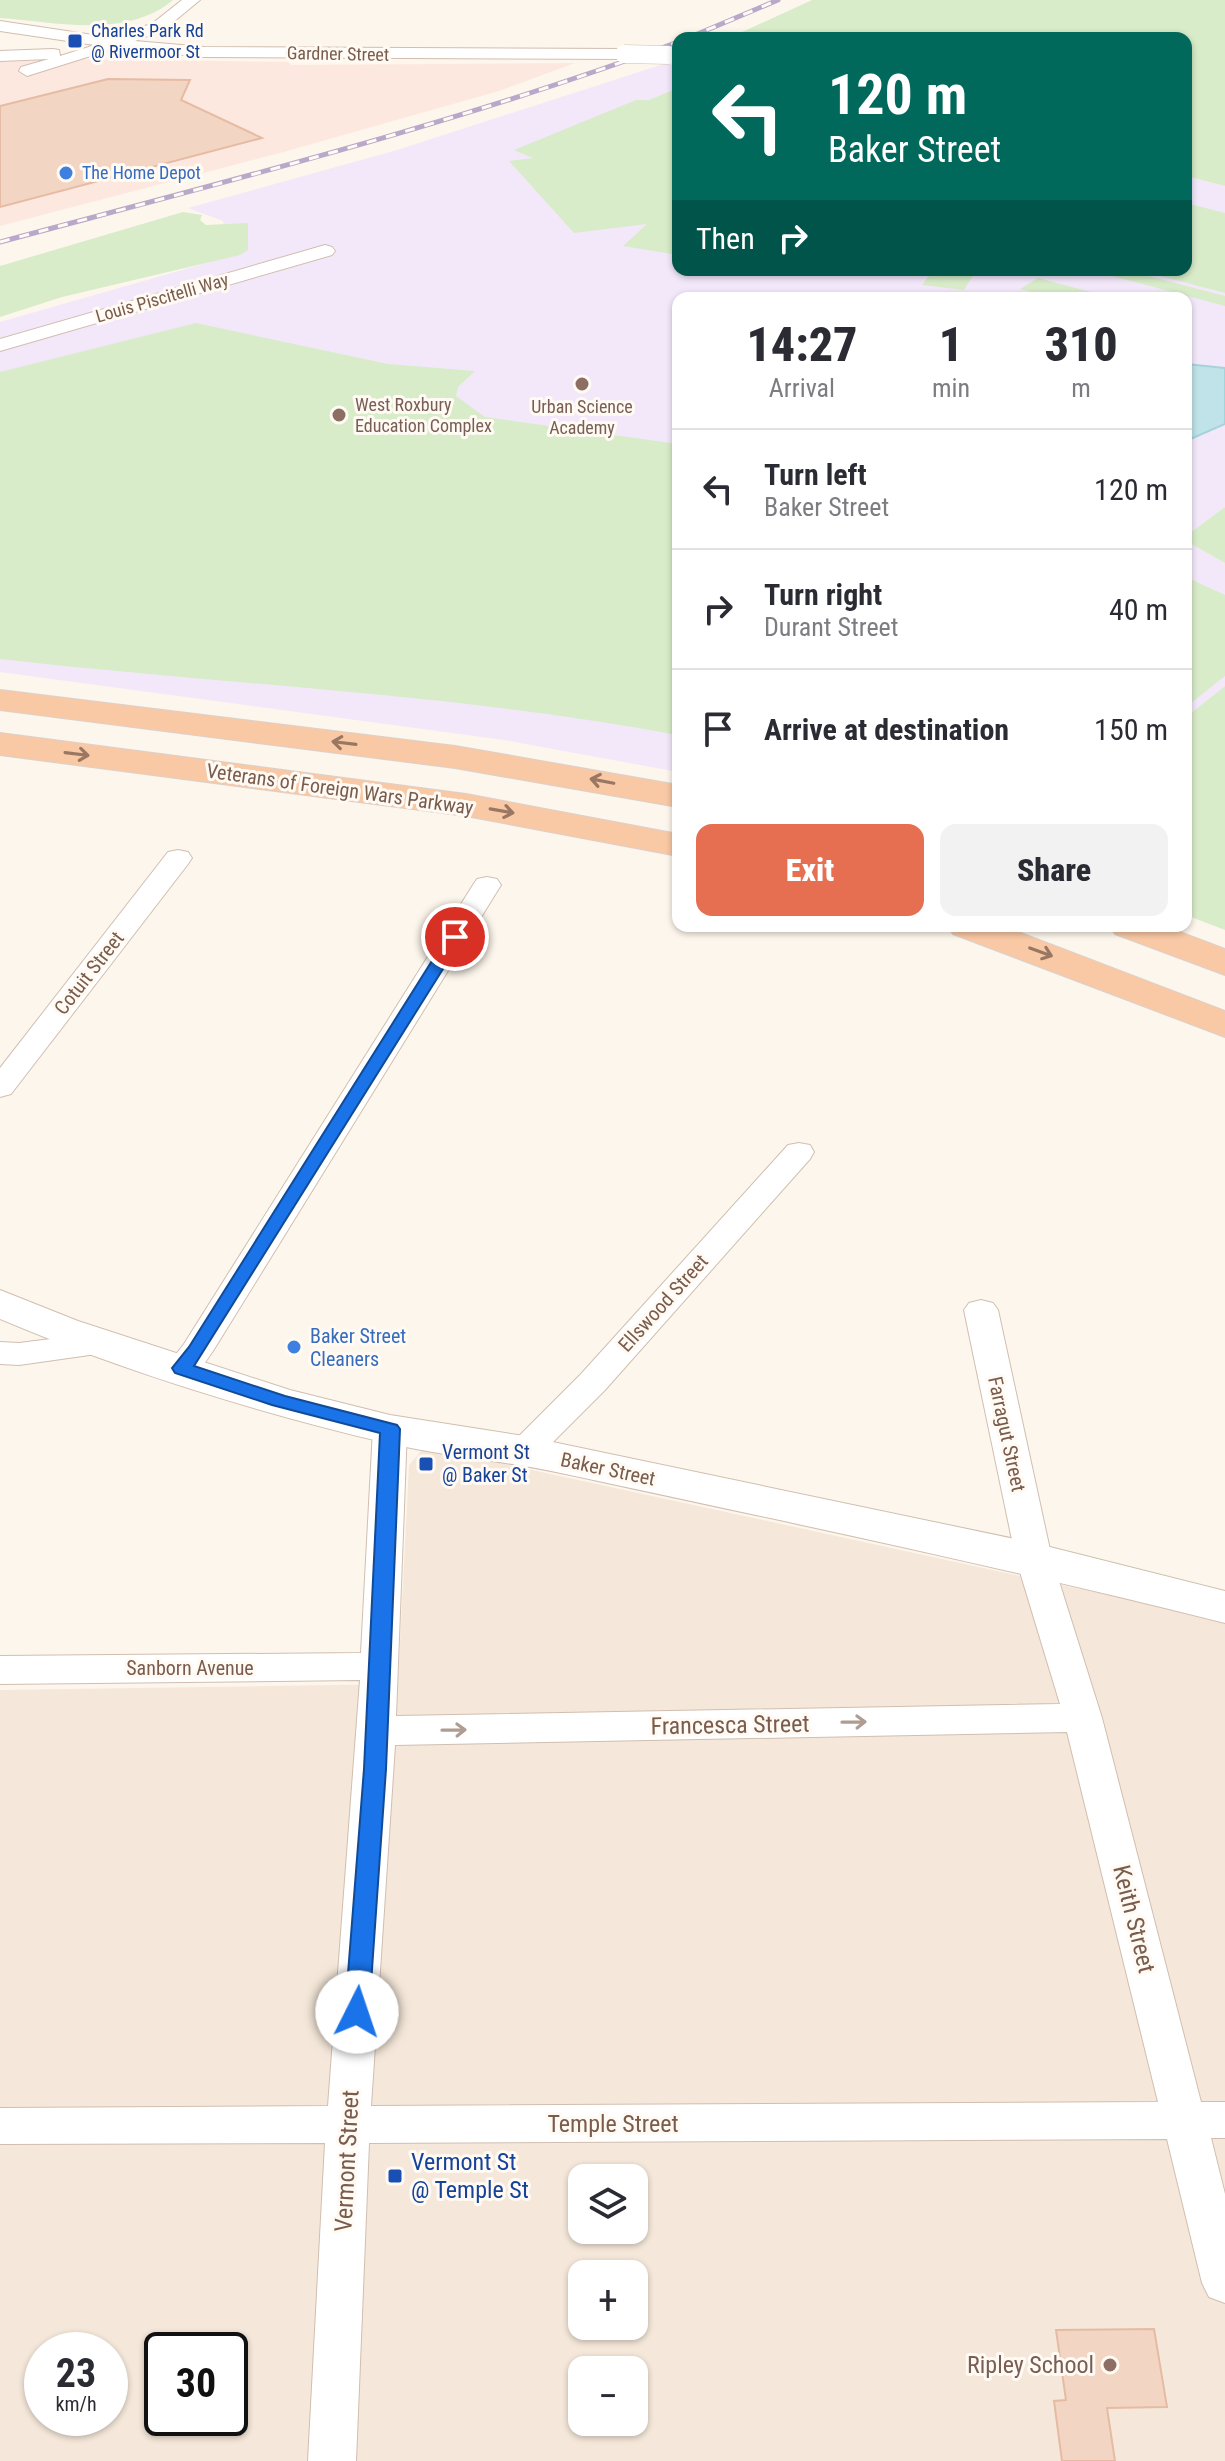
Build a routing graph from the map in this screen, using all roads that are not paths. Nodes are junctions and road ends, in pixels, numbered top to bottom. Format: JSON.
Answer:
{"nodes":[{"id":1,"x":192,"y":0,"type":"edge"},
{"id":2,"x":0,"y":26,"type":"edge"},
{"id":3,"x":114,"y":43,"type":"junction"},
{"id":4,"x":133,"y":46,"type":"junction"},
{"id":5,"x":672,"y":55,"type":"edge"},
{"id":6,"x":0,"y":56,"type":"edge"},
{"id":7,"x":325,"y":251,"type":"dead end"},
{"id":8,"x":0,"y":345,"type":"edge"},
{"id":9,"x":0,"y":700,"type":"edge"},
{"id":10,"x":304,"y":738,"type":"junction"},
{"id":11,"x":0,"y":744,"type":"edge"},
{"id":12,"x":275,"y":780,"type":"junction"},
{"id":13,"x":672,"y":795,"type":"edge"},
{"id":14,"x":672,"y":844,"type":"edge"},
{"id":15,"x":178,"y":858,"type":"dead end"},
{"id":16,"x":487,"y":885,"type":"dead end"},
{"id":17,"x":983,"y":932,"type":"edge"},
{"id":18,"x":1145,"y":932,"type":"edge"},
{"id":19,"x":1225,"y":963,"type":"edge"},
{"id":20,"x":1225,"y":1025,"type":"edge"},
{"id":21,"x":0,"y":1088,"type":"edge"},
{"id":22,"x":799,"y":1152,"type":"dead end"},
{"id":23,"x":0,"y":1303,"type":"edge"},
{"id":24,"x":981,"y":1310,"type":"dead end"},
{"id":25,"x":106,"y":1343,"type":"junction"},
{"id":26,"x":0,"y":1353,"type":"edge"},
{"id":27,"x":182,"y":1368,"type":"junction"},
{"id":28,"x":390,"y":1429,"type":"junction"},
{"id":29,"x":524,"y":1451,"type":"junction"},
{"id":30,"x":1034,"y":1559,"type":"junction"},
{"id":31,"x":1225,"y":1607,"type":"edge"},
{"id":32,"x":379,"y":1666,"type":"junction"},
{"id":33,"x":0,"y":1670,"type":"edge"},
{"id":34,"x":1083,"y":1718,"type":"junction"},
{"id":35,"x":376,"y":1731,"type":"junction"},
{"id":36,"x":1205,"y":2120,"type":"edge"},
{"id":37,"x":348,"y":2123,"type":"junction"},
{"id":38,"x":0,"y":2126,"type":"edge"},
{"id":39,"x":1225,"y":2283,"type":"edge"},
{"id":40,"x":332,"y":2461,"type":"edge"}],
"edges":[{"from":1,"to":3,"type":"street"},
{"from":2,"to":3,"type":"street"},
{"from":3,"to":4,"type":"street","name":"Gardner Street"},
{"from":3,"to":4,"type":"street"},
{"from":3,"to":6,"type":"street","name":"Gardner Street"},
{"from":4,"to":5,"type":"street","name":"Gardner Street","bridge":true},
{"from":7,"to":8,"type":"street","name":"Louis Piscitelli Way"},
{"from":9,"to":10,"type":"highway"},
{"from":10,"to":12,"type":"highway"},
{"from":13,"to":10,"type":"highway","one_way":true},
{"from":11,"to":12,"type":"highway","name":"Veterans of Foreign Wars Parkway","one_way":true},
{"from":12,"to":14,"type":"highway","name":"Veterans of Foreign Wars Parkway","one_way":true},
{"from":15,"to":21,"type":"street","name":"Cotuit Street"},
{"from":16,"to":27,"type":"street"},
{"from":17,"to":20,"type":"highway","one_way":true},
{"from":18,"to":19,"type":"highway"},
{"from":22,"to":29,"type":"street","name":"Ellswood Street"},
{"from":23,"to":25,"type":"street","name":"Baker Street"},
{"from":24,"to":30,"type":"street","name":"Farragut Street"},
{"from":25,"to":26,"type":"street"},
{"from":25,"to":27,"type":"street","name":"Baker Street"},
{"from":27,"to":28,"type":"street","name":"Baker Street"},
{"from":28,"to":29,"type":"street","name":"Baker Street"},
{"from":28,"to":32,"type":"street","name":"Vermont Street"},
{"from":29,"to":30,"type":"street","name":"Baker Street"},
{"from":30,"to":31,"type":"street","name":"Baker Street"},
{"from":30,"to":34,"type":"street","name":"Keith Street"},
{"from":32,"to":33,"type":"street","name":"Sanborn Avenue"},
{"from":32,"to":35,"type":"street","name":"Vermont Street"},
{"from":35,"to":34,"type":"street","name":"Francesca Street","one_way":true},
{"from":34,"to":36,"type":"street","name":"Keith Street"},
{"from":35,"to":37,"type":"street","name":"Vermont Street"},
{"from":36,"to":37,"type":"street","name":"Temple Street"},
{"from":36,"to":39,"type":"street","name":"Keith Street"},
{"from":37,"to":38,"type":"street","name":"Temple Street"},
{"from":37,"to":40,"type":"street","name":"Vermont Street"}]}
